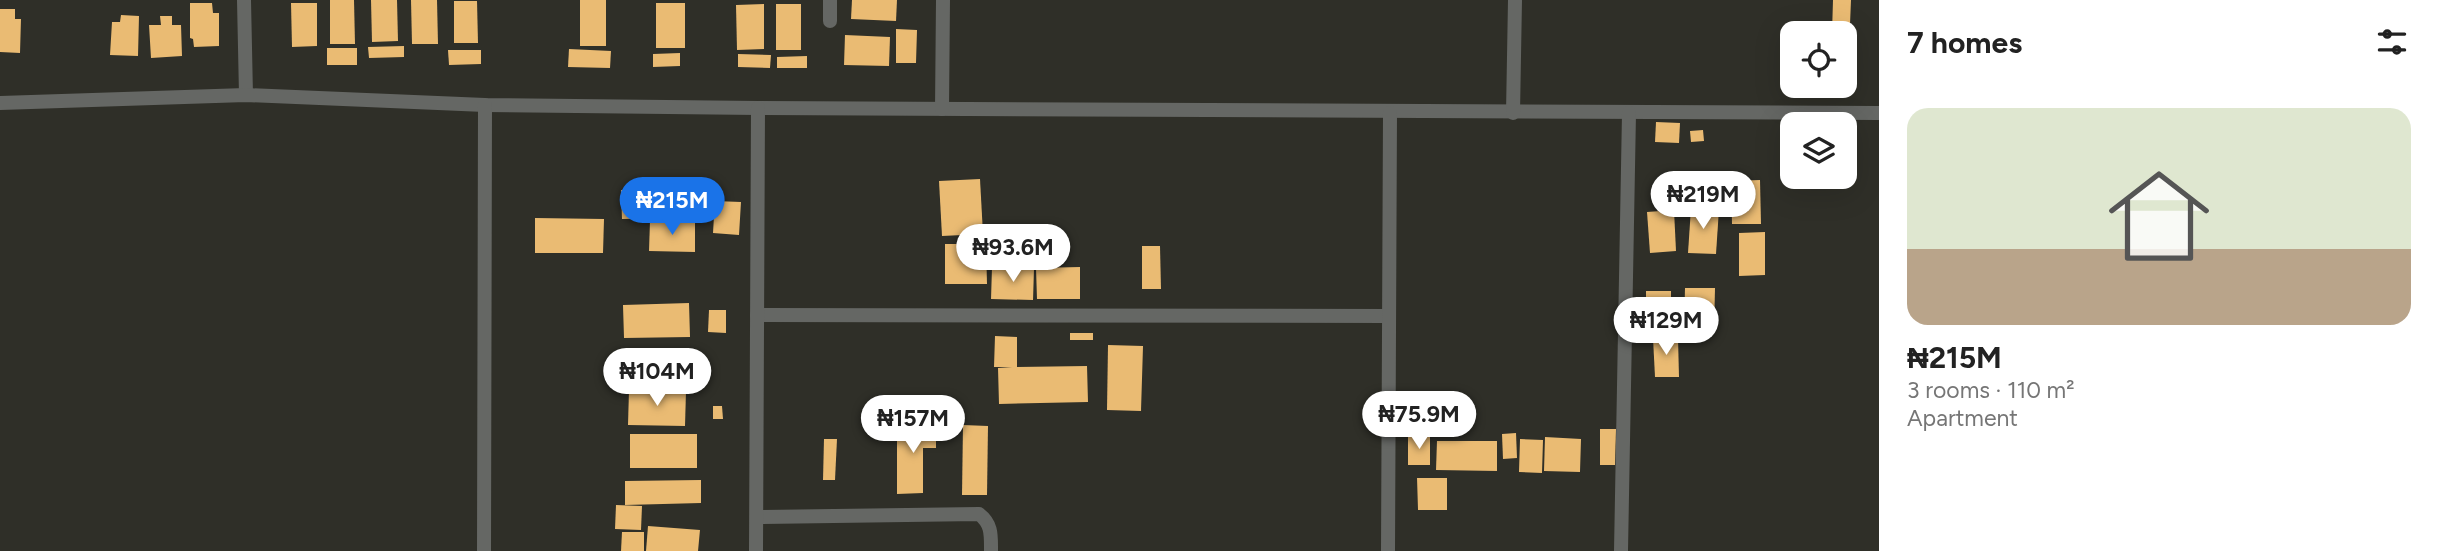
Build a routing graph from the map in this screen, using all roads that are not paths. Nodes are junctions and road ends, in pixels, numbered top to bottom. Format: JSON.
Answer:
{"nodes":[{"id":1,"x":244,"y":0,"type":"edge"},
{"id":2,"x":830,"y":0,"type":"edge"},
{"id":3,"x":943,"y":0,"type":"edge"},
{"id":4,"x":1515,"y":0,"type":"edge"},
{"id":5,"x":830,"y":21,"type":"dead end"},
{"id":6,"x":246,"y":95,"type":"junction"},
{"id":7,"x":0,"y":103,"type":"edge"},
{"id":8,"x":485,"y":105,"type":"junction"},
{"id":9,"x":758,"y":108,"type":"junction"},
{"id":10,"x":942,"y":109,"type":"junction"},
{"id":11,"x":1390,"y":113,"type":"junction"},
{"id":12,"x":1513,"y":113,"type":"junction"},
{"id":13,"x":1629,"y":113,"type":"junction"},
{"id":14,"x":1879,"y":113,"type":"edge"},
{"id":15,"x":757,"y":316,"type":"junction"},
{"id":16,"x":1389,"y":316,"type":"junction"},
{"id":17,"x":757,"y":517,"type":"junction"},
{"id":18,"x":484,"y":551,"type":"edge"},
{"id":19,"x":756,"y":551,"type":"edge"},
{"id":20,"x":991,"y":551,"type":"edge"},
{"id":21,"x":1388,"y":551,"type":"edge"},
{"id":22,"x":1621,"y":551,"type":"edge"}],
"edges":[{"from":1,"to":6,"type":"street"},
{"from":2,"to":5,"type":"street"},
{"from":3,"to":10,"type":"street"},
{"from":4,"to":12,"type":"street"},
{"from":6,"to":7,"type":"street"},
{"from":6,"to":8,"type":"street"},
{"from":8,"to":9,"type":"street"},
{"from":8,"to":18,"type":"street"},
{"from":9,"to":10,"type":"street"},
{"from":9,"to":15,"type":"street"},
{"from":10,"to":11,"type":"street"},
{"from":11,"to":12,"type":"street"},
{"from":11,"to":16,"type":"street"},
{"from":12,"to":13,"type":"street"},
{"from":13,"to":14,"type":"street"},
{"from":13,"to":22,"type":"street"},
{"from":15,"to":16,"type":"street"},
{"from":15,"to":17,"type":"street"},
{"from":16,"to":21,"type":"street"},
{"from":17,"to":19,"type":"street"},
{"from":17,"to":20,"type":"street"}]}
